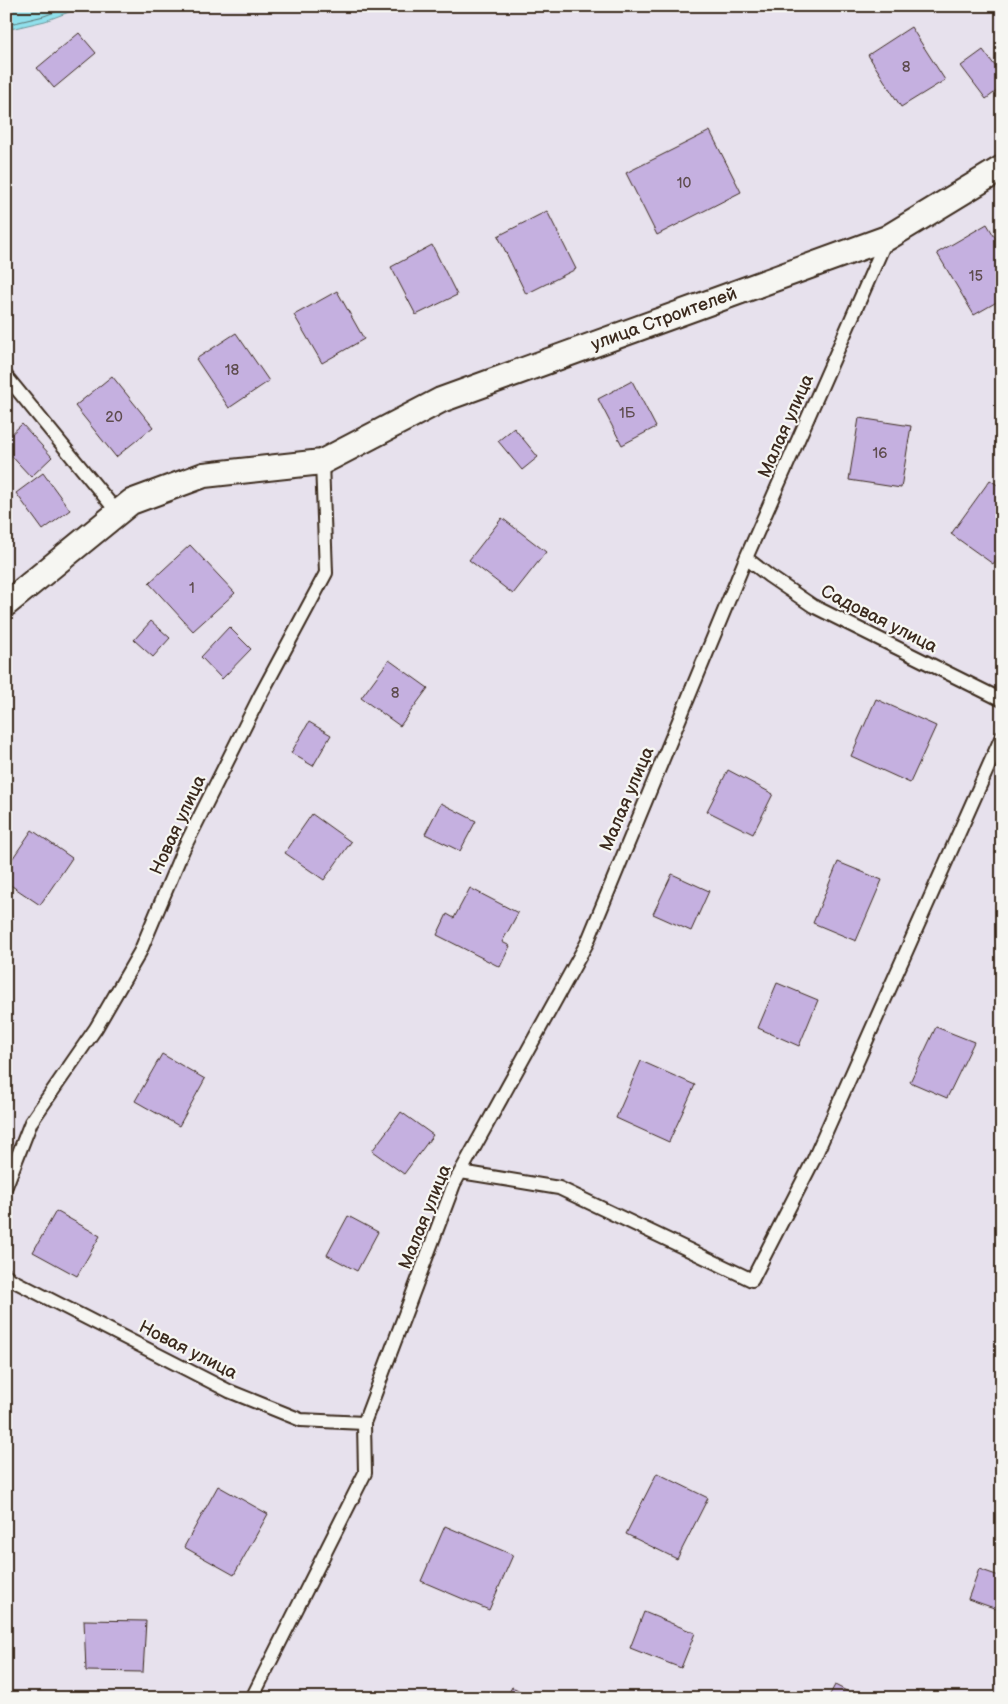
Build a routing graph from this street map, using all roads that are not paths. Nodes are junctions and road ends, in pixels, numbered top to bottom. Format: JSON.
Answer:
{"nodes":[{"id":1,"x":1002,"y":168,"type":"edge"},
{"id":2,"x":887,"y":238,"type":"junction"},
{"id":3,"x":6,"y":376,"type":"edge"},
{"id":4,"x":322,"y":462,"type":"junction"},
{"id":5,"x":118,"y":513,"type":"junction"},
{"id":6,"x":746,"y":558,"type":"junction"},
{"id":7,"x":6,"y":604,"type":"edge"},
{"id":8,"x":1002,"y":700,"type":"edge"},
{"id":9,"x":1002,"y":736,"type":"edge"},
{"id":10,"x":461,"y":1172,"type":"junction"},
{"id":11,"x":6,"y":1186,"type":"edge"},
{"id":12,"x":6,"y":1275,"type":"edge"},
{"id":13,"x":364,"y":1423,"type":"junction"},
{"id":14,"x":252,"y":1698,"type":"edge"}],
"edges":[{"from":1,"to":2,"type":"street","name":"улица Строителей"},
{"from":2,"to":4,"type":"street","name":"улица Строителей"},
{"from":2,"to":6,"type":"lane","name":"Малая улица"},
{"from":3,"to":5,"type":"lane"},
{"from":4,"to":5,"type":"street"},
{"from":4,"to":11,"type":"lane","name":"Новая улица"},
{"from":5,"to":7,"type":"street"},
{"from":6,"to":8,"type":"lane","name":"Садовая улица"},
{"from":6,"to":10,"type":"lane","name":"Малая улица"},
{"from":9,"to":10,"type":"lane"},
{"from":10,"to":13,"type":"lane","name":"Малая улица"},
{"from":12,"to":13,"type":"lane","name":"Новая улица"},
{"from":13,"to":14,"type":"lane"}]}
